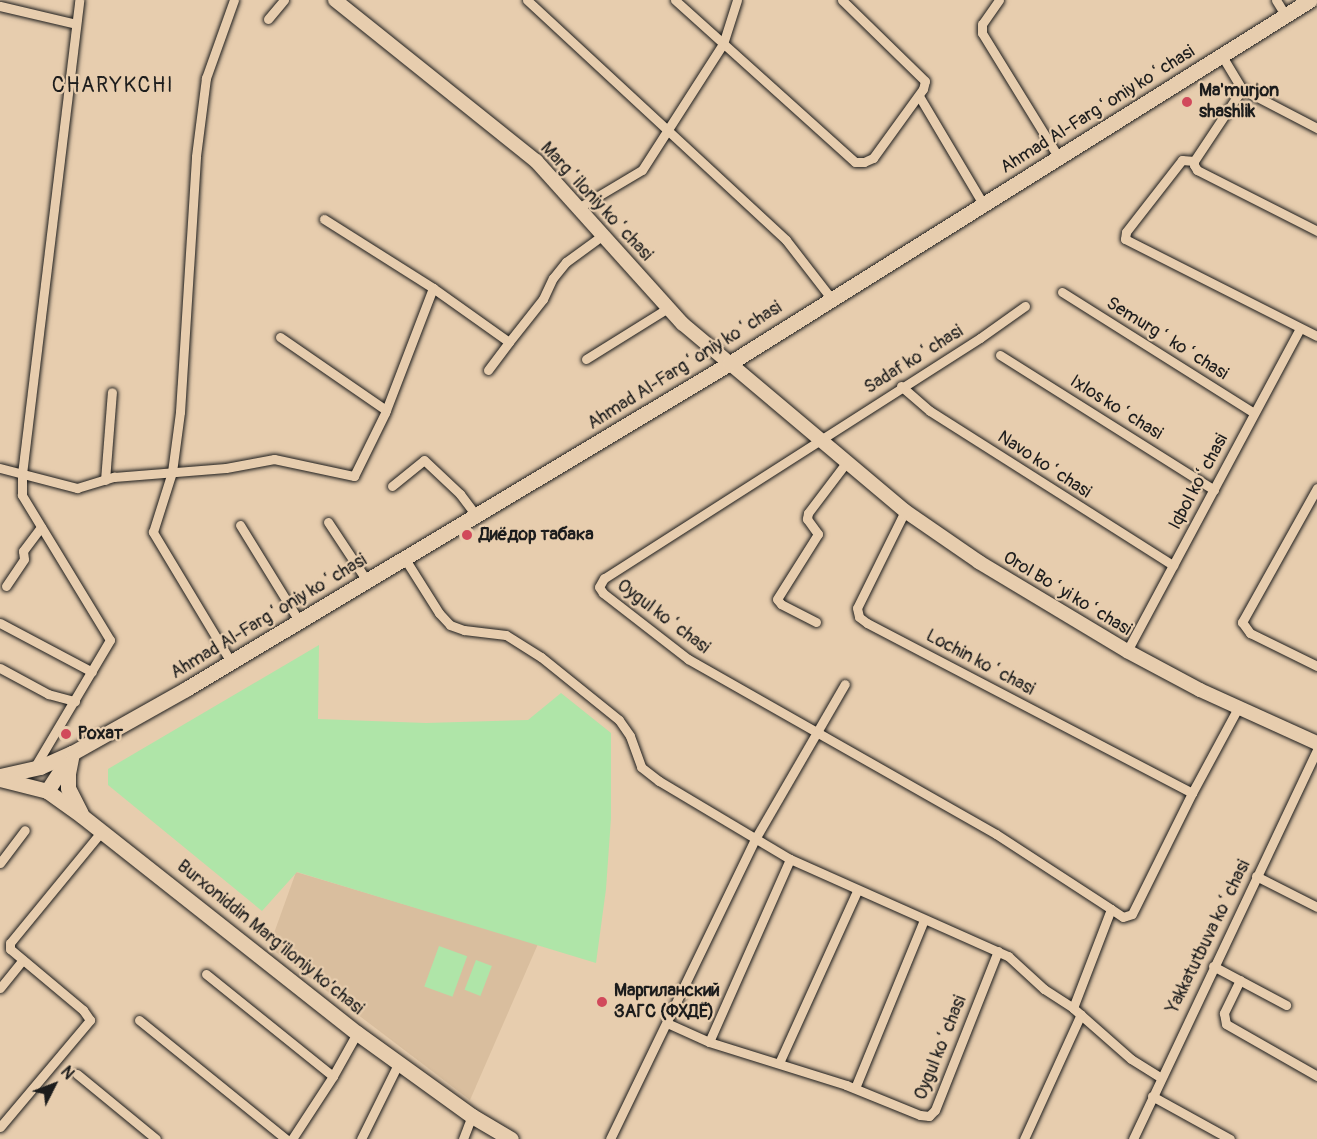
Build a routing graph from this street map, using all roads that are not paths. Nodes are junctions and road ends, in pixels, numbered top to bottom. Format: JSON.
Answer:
{"nodes":[{"id":1,"x":79,"y":0,"type":"edge"},
{"id":2,"x":234,"y":0,"type":"edge"},
{"id":3,"x":284,"y":0,"type":"edge"},
{"id":4,"x":335,"y":0,"type":"edge"},
{"id":5,"x":527,"y":0,"type":"edge"},
{"id":6,"x":675,"y":0,"type":"edge"},
{"id":7,"x":737,"y":0,"type":"edge"},
{"id":8,"x":842,"y":0,"type":"edge"},
{"id":9,"x":999,"y":0,"type":"edge"},
{"id":10,"x":1276,"y":0,"type":"edge"},
{"id":11,"x":1311,"y":0,"type":"edge"},
{"id":12,"x":0,"y":6,"type":"edge"},
{"id":13,"x":1286,"y":16,"type":"junction"},
{"id":14,"x":268,"y":19,"type":"dead end"},
{"id":15,"x":76,"y":24,"type":"junction"},
{"id":16,"x":723,"y":44,"type":"junction"},
{"id":17,"x":1222,"y":56,"type":"junction"},
{"id":18,"x":1242,"y":89,"type":"junction"},
{"id":19,"x":919,"y":96,"type":"junction"},
{"id":20,"x":1317,"y":128,"type":"edge"},
{"id":21,"x":667,"y":133,"type":"junction"},
{"id":22,"x":1059,"y":158,"type":"junction"},
{"id":23,"x":1194,"y":161,"type":"junction"},
{"id":24,"x":983,"y":204,"type":"junction"},
{"id":25,"x":578,"y":208,"type":"junction"},
{"id":26,"x":324,"y":219,"type":"dead end"},
{"id":27,"x":1317,"y":231,"type":"edge"},
{"id":28,"x":603,"y":235,"type":"junction"},
{"id":29,"x":433,"y":288,"type":"junction"},
{"id":30,"x":1062,"y":292,"type":"dead end"},
{"id":31,"x":831,"y":298,"type":"junction"},
{"id":32,"x":1024,"y":306,"type":"dead end"},
{"id":33,"x":668,"y":308,"type":"junction"},
{"id":34,"x":1300,"y":327,"type":"junction"},
{"id":35,"x":1317,"y":336,"type":"edge"},
{"id":36,"x":280,"y":337,"type":"dead end"},
{"id":37,"x":509,"y":342,"type":"junction"},
{"id":38,"x":1000,"y":355,"type":"dead end"},
{"id":39,"x":586,"y":359,"type":"dead end"},
{"id":40,"x":730,"y":363,"type":"junction"},
{"id":41,"x":488,"y":370,"type":"dead end"},
{"id":42,"x":901,"y":386,"type":"junction"},
{"id":43,"x":112,"y":392,"type":"dead end"},
{"id":44,"x":386,"y":410,"type":"junction"},
{"id":45,"x":1254,"y":413,"type":"junction"},
{"id":46,"x":820,"y":441,"type":"junction"},
{"id":47,"x":846,"y":463,"type":"junction"},
{"id":48,"x":0,"y":468,"type":"edge"},
{"id":49,"x":172,"y":472,"type":"junction"},
{"id":50,"x":22,"y":474,"type":"junction"},
{"id":51,"x":105,"y":480,"type":"junction"},
{"id":52,"x":392,"y":486,"type":"dead end"},
{"id":53,"x":1317,"y":488,"type":"edge"},
{"id":54,"x":1214,"y":490,"type":"junction"},
{"id":55,"x":905,"y":511,"type":"junction"},
{"id":56,"x":476,"y":515,"type":"junction"},
{"id":57,"x":328,"y":522,"type":"dead end"},
{"id":58,"x":240,"y":525,"type":"dead end"},
{"id":59,"x":41,"y":527,"type":"junction"},
{"id":60,"x":405,"y":559,"type":"junction"},
{"id":61,"x":1173,"y":565,"type":"junction"},
{"id":62,"x":367,"y":581,"type":"junction"},
{"id":63,"x":6,"y":586,"type":"dead end"},
{"id":64,"x":299,"y":621,"type":"junction"},
{"id":65,"x":816,"y":622,"type":"dead end"},
{"id":66,"x":0,"y":623,"type":"edge"},
{"id":67,"x":1127,"y":651,"type":"junction"},
{"id":68,"x":231,"y":662,"type":"junction"},
{"id":69,"x":1317,"y":666,"type":"edge"},
{"id":70,"x":0,"y":668,"type":"edge"},
{"id":71,"x":92,"y":672,"type":"junction"},
{"id":72,"x":844,"y":684,"type":"dead end"},
{"id":73,"x":75,"y":701,"type":"junction"},
{"id":74,"x":1238,"y":708,"type":"junction"},
{"id":75,"x":817,"y":730,"type":"junction"},
{"id":76,"x":1317,"y":743,"type":"edge"},
{"id":77,"x":1317,"y":749,"type":"edge"},
{"id":78,"x":72,"y":753,"type":"junction"},
{"id":79,"x":34,"y":768,"type":"junction"},
{"id":80,"x":0,"y":777,"type":"edge"},
{"id":81,"x":47,"y":791,"type":"junction"},
{"id":82,"x":1192,"y":793,"type":"junction"},
{"id":83,"x":82,"y":816,"type":"junction"},
{"id":84,"x":25,"y":831,"type":"dead end"},
{"id":85,"x":102,"y":831,"type":"junction"},
{"id":86,"x":755,"y":839,"type":"junction"},
{"id":87,"x":790,"y":858,"type":"junction"},
{"id":88,"x":0,"y":863,"type":"edge"},
{"id":89,"x":1256,"y":876,"type":"junction"},
{"id":90,"x":857,"y":891,"type":"junction"},
{"id":91,"x":1317,"y":907,"type":"edge"},
{"id":92,"x":1111,"y":909,"type":"junction"},
{"id":93,"x":924,"y":920,"type":"junction"},
{"id":94,"x":998,"y":951,"type":"junction"},
{"id":95,"x":23,"y":960,"type":"junction"},
{"id":96,"x":1213,"y":966,"type":"junction"},
{"id":97,"x":206,"y":974,"type":"dead end"},
{"id":98,"x":1240,"y":980,"type":"junction"},
{"id":99,"x":0,"y":988,"type":"edge"},
{"id":100,"x":1286,"y":1005,"type":"dead end"},
{"id":101,"x":1077,"y":1011,"type":"junction"},
{"id":102,"x":139,"y":1020,"type":"dead end"},
{"id":103,"x":667,"y":1023,"type":"junction"},
{"id":104,"x":357,"y":1033,"type":"junction"},
{"id":105,"x":709,"y":1042,"type":"junction"},
{"id":106,"x":779,"y":1063,"type":"junction"},
{"id":107,"x":399,"y":1064,"type":"junction"},
{"id":108,"x":77,"y":1074,"type":"dead end"},
{"id":109,"x":333,"y":1076,"type":"junction"},
{"id":110,"x":1317,"y":1076,"type":"edge"},
{"id":111,"x":1160,"y":1077,"type":"junction"},
{"id":112,"x":855,"y":1089,"type":"junction"},
{"id":113,"x":1152,"y":1096,"type":"junction"},
{"id":114,"x":472,"y":1116,"type":"junction"},
{"id":115,"x":0,"y":1127,"type":"edge"},
{"id":116,"x":156,"y":1139,"type":"edge"},
{"id":117,"x":286,"y":1139,"type":"edge"},
{"id":118,"x":291,"y":1139,"type":"edge"},
{"id":119,"x":361,"y":1139,"type":"edge"},
{"id":120,"x":463,"y":1139,"type":"edge"},
{"id":121,"x":511,"y":1139,"type":"edge"},
{"id":122,"x":610,"y":1139,"type":"edge"},
{"id":123,"x":1024,"y":1139,"type":"edge"},
{"id":124,"x":1133,"y":1139,"type":"edge"},
{"id":125,"x":1230,"y":1139,"type":"edge"}],
"edges":[{"from":1,"to":15,"type":"street"},
{"from":2,"to":49,"type":"street"},
{"from":3,"to":14,"type":"street"},
{"from":4,"to":25,"type":"street","name":"Margʻiloniy koʻchasi"},
{"from":5,"to":21,"type":"street"},
{"from":6,"to":16,"type":"street"},
{"from":7,"to":16,"type":"street"},
{"from":8,"to":19,"type":"street"},
{"from":9,"to":22,"type":"street"},
{"from":10,"to":13,"type":"street"},
{"from":11,"to":13,"type":"main road","name":"Ahmad Al-Fargʻoniy koʻchasi"},
{"from":12,"to":15,"type":"street"},
{"from":13,"to":17,"type":"main road","name":"Ahmad Al-Fargʻoniy koʻchasi"},
{"from":15,"to":50,"type":"street"},
{"from":16,"to":19,"type":"street"},
{"from":16,"to":21,"type":"street"},
{"from":17,"to":18,"type":"street"},
{"from":17,"to":22,"type":"main road","name":"Ahmad Al-Fargʻoniy koʻchasi"},
{"from":18,"to":20,"type":"street"},
{"from":18,"to":23,"type":"street"},
{"from":19,"to":24,"type":"street"},
{"from":21,"to":25,"type":"street"},
{"from":21,"to":31,"type":"street"},
{"from":22,"to":24,"type":"main road","name":"Ahmad Al-Fargʻoniy koʻchasi"},
{"from":23,"to":27,"type":"street"},
{"from":23,"to":34,"type":"street"},
{"from":24,"to":31,"type":"main road","name":"Ahmad Al-Fargʻoniy koʻchasi"},
{"from":25,"to":28,"type":"street","name":"Margʻiloniy koʻchasi"},
{"from":26,"to":29,"type":"street"},
{"from":28,"to":33,"type":"street","name":"Margʻiloniy koʻchasi"},
{"from":28,"to":37,"type":"street"},
{"from":29,"to":37,"type":"street"},
{"from":29,"to":44,"type":"street"},
{"from":30,"to":45,"type":"street","name":"Semurgʻ koʻchasi"},
{"from":31,"to":40,"type":"main road","name":"Ahmad Al-Fargʻoniy koʻchasi"},
{"from":32,"to":42,"type":"street","name":"Sadaf koʻchasi"},
{"from":33,"to":39,"type":"street"},
{"from":33,"to":40,"type":"street","name":"Margʻiloniy koʻchasi"},
{"from":34,"to":35,"type":"street"},
{"from":34,"to":45,"type":"street","name":"Iqbol koʻchasi"},
{"from":36,"to":44,"type":"street"},
{"from":37,"to":41,"type":"street"},
{"from":38,"to":54,"type":"street","name":"Ixlos koʻchasi"},
{"from":40,"to":46,"type":"street","name":"Margʻiloniy koʻchasi"},
{"from":40,"to":56,"type":"main road","name":"Ahmad Al-Fargʻoniy koʻchasi"},
{"from":42,"to":46,"type":"street","name":"Sadaf koʻchasi"},
{"from":42,"to":61,"type":"street","name":"Navo koʻchasi"},
{"from":43,"to":51,"type":"street"},
{"from":44,"to":49,"type":"street"},
{"from":45,"to":54,"type":"street","name":"Iqbol koʻchasi"},
{"from":46,"to":47,"type":"street","name":"Orol Boʻyi koʻchasi"},
{"from":46,"to":75,"type":"street","name":"Oygul koʻchasi"},
{"from":47,"to":55,"type":"street","name":"Orol Boʻyi koʻchasi"},
{"from":47,"to":65,"type":"street"},
{"from":48,"to":50,"type":"street"},
{"from":49,"to":51,"type":"street"},
{"from":49,"to":68,"type":"street"},
{"from":50,"to":51,"type":"street"},
{"from":50,"to":59,"type":"street"},
{"from":52,"to":56,"type":"street"},
{"from":53,"to":69,"type":"street"},
{"from":54,"to":61,"type":"street","name":"Iqbol koʻchasi"},
{"from":55,"to":67,"type":"street","name":"Orol Boʻyi koʻchasi"},
{"from":55,"to":82,"type":"street","name":"Lochin koʻchasi"},
{"from":56,"to":60,"type":"main road","name":"Ahmad Al-Fargʻoniy koʻchasi"},
{"from":57,"to":62,"type":"street"},
{"from":58,"to":64,"type":"street"},
{"from":59,"to":63,"type":"street"},
{"from":59,"to":71,"type":"street"},
{"from":60,"to":62,"type":"main road","name":"Ahmad Al-Fargʻoniy koʻchasi"},
{"from":60,"to":86,"type":"street"},
{"from":61,"to":67,"type":"street","name":"Iqbol koʻchasi"},
{"from":62,"to":64,"type":"main road","name":"Ahmad Al-Fargʻoniy koʻchasi"},
{"from":64,"to":68,"type":"main road","name":"Ahmad Al-Fargʻoniy koʻchasi"},
{"from":66,"to":71,"type":"street"},
{"from":67,"to":74,"type":"street","name":"Orol Boʻyi koʻchasi"},
{"from":68,"to":78,"type":"main road","name":"Ahmad Al-Fargʻoniy koʻchasi"},
{"from":70,"to":73,"type":"street"},
{"from":71,"to":73,"type":"street"},
{"from":72,"to":75,"type":"street"},
{"from":73,"to":79,"type":"street"},
{"from":74,"to":76,"type":"street","name":"Orol Boʻyi koʻchasi"},
{"from":74,"to":82,"type":"street"},
{"from":75,"to":86,"type":"street"},
{"from":75,"to":92,"type":"street","name":"Oygul koʻchasi"},
{"from":77,"to":89,"type":"street","name":"Yakkatutbuva koʻchasi"},
{"from":78,"to":79,"type":"main road","name":"Ahmad Al-Fargʻoniy koʻchasi"},
{"from":78,"to":81,"type":"main road"},
{"from":78,"to":83,"type":"main road"},
{"from":79,"to":80,"type":"main road","name":"Ahmad Al-Fargʻoniy koʻchasi"},
{"from":80,"to":81,"type":"main road","name":"Burxoniddin Marg’iloniy ko’chasi"},
{"from":81,"to":83,"type":"main road","name":"Burxoniddin Marg’iloniy ko’chasi"},
{"from":82,"to":92,"type":"street"},
{"from":83,"to":85,"type":"main road","name":"Burxoniddin Marg’iloniy ko’chasi"},
{"from":84,"to":88,"type":"street"},
{"from":85,"to":95,"type":"street"},
{"from":85,"to":104,"type":"main road","name":"Burxoniddin Marg’iloniy ko’chasi"},
{"from":86,"to":87,"type":"street"},
{"from":86,"to":103,"type":"street"},
{"from":87,"to":90,"type":"street"},
{"from":87,"to":105,"type":"street"},
{"from":89,"to":91,"type":"street"},
{"from":89,"to":96,"type":"street","name":"Yakkatutbuva koʻchasi"},
{"from":90,"to":93,"type":"street"},
{"from":90,"to":106,"type":"street"},
{"from":92,"to":101,"type":"street"},
{"from":93,"to":94,"type":"street"},
{"from":93,"to":112,"type":"street"},
{"from":94,"to":101,"type":"street"},
{"from":94,"to":112,"type":"street","name":"Oygul koʻchasi"},
{"from":95,"to":99,"type":"street"},
{"from":95,"to":115,"type":"street"},
{"from":96,"to":98,"type":"street"},
{"from":96,"to":111,"type":"street","name":"Yakkatutbuva koʻchasi"},
{"from":97,"to":109,"type":"street"},
{"from":98,"to":100,"type":"street"},
{"from":98,"to":110,"type":"street"},
{"from":101,"to":111,"type":"street"},
{"from":101,"to":123,"type":"street"},
{"from":102,"to":117,"type":"street"},
{"from":103,"to":105,"type":"street","name":"Oygul koʻchasi"},
{"from":103,"to":122,"type":"street"},
{"from":104,"to":107,"type":"main road","name":"Burxoniddin Marg’iloniy ko’chasi"},
{"from":104,"to":109,"type":"street"},
{"from":105,"to":106,"type":"street","name":"Oygul koʻchasi"},
{"from":106,"to":112,"type":"street","name":"Oygul koʻchasi"},
{"from":107,"to":114,"type":"main road","name":"Burxoniddin Marg’iloniy ko’chasi"},
{"from":107,"to":119,"type":"street"},
{"from":108,"to":116,"type":"street"},
{"from":109,"to":118,"type":"street"},
{"from":111,"to":113,"type":"street","name":"Yakkatutbuva koʻchasi"},
{"from":113,"to":124,"type":"street","name":"Yakkatutbuva koʻchasi"},
{"from":113,"to":125,"type":"street"},
{"from":114,"to":120,"type":"street"},
{"from":114,"to":121,"type":"main road","name":"Burxoniddin Marg’iloniy ko’chasi"}]}
